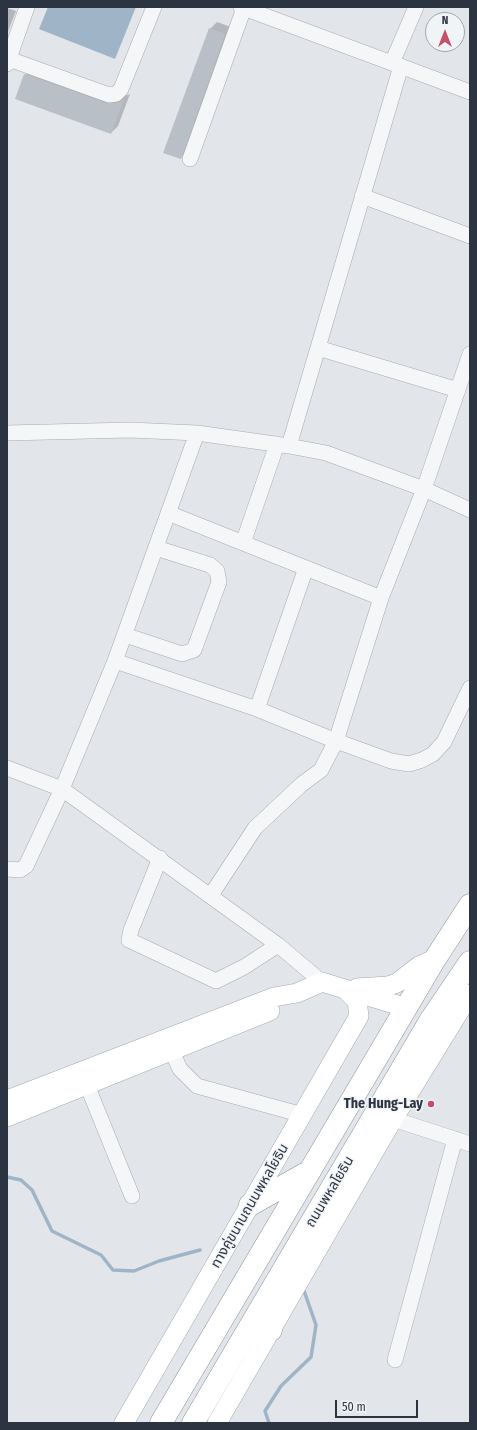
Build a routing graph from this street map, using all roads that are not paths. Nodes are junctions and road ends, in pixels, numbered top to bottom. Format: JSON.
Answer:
{"nodes":[{"id":1,"x":27,"y":7,"type":"edge"},
{"id":2,"x":154,"y":7,"type":"edge"},
{"id":3,"x":416,"y":7,"type":"edge"},
{"id":4,"x":243,"y":8,"type":"edge"},
{"id":5,"x":8,"y":61,"type":"edge"},
{"id":6,"x":397,"y":64,"type":"junction"},
{"id":7,"x":470,"y":92,"type":"edge"},
{"id":8,"x":190,"y":159,"type":"dead end"},
{"id":9,"x":362,"y":196,"type":"junction"},
{"id":10,"x":470,"y":236,"type":"edge"},
{"id":11,"x":318,"y":348,"type":"junction"},
{"id":12,"x":470,"y":354,"type":"edge"},
{"id":13,"x":458,"y":390,"type":"junction"},
{"id":14,"x":7,"y":433,"type":"edge"},
{"id":15,"x":197,"y":433,"type":"junction"},
{"id":16,"x":283,"y":445,"type":"junction"},
{"id":17,"x":424,"y":489,"type":"junction"},
{"id":18,"x":470,"y":510,"type":"edge"},
{"id":19,"x":168,"y":513,"type":"junction"},
{"id":20,"x":243,"y":543,"type":"junction"},
{"id":21,"x":156,"y":548,"type":"junction"},
{"id":22,"x":306,"y":568,"type":"junction"},
{"id":23,"x":381,"y":598,"type":"junction"},
{"id":24,"x":125,"y":635,"type":"junction"},
{"id":25,"x":115,"y":661,"type":"junction"},
{"id":26,"x":470,"y":688,"type":"edge"},
{"id":27,"x":257,"y":709,"type":"junction"},
{"id":28,"x":336,"y":741,"type":"junction"},
{"id":29,"x":7,"y":768,"type":"edge"},
{"id":30,"x":62,"y":789,"type":"junction"},
{"id":31,"x":160,"y":858,"type":"junction"},
{"id":32,"x":7,"y":869,"type":"edge"},
{"id":33,"x":211,"y":895,"type":"junction"},
{"id":34,"x":470,"y":905,"type":"edge"},
{"id":35,"x":278,"y":945,"type":"junction"},
{"id":36,"x":435,"y":959,"type":"junction"},
{"id":37,"x":470,"y":962,"type":"edge"},
{"id":38,"x":322,"y":982,"type":"junction"},
{"id":39,"x":346,"y":990,"type":"junction"},
{"id":40,"x":297,"y":993,"type":"junction"},
{"id":41,"x":470,"y":994,"type":"edge"},
{"id":42,"x":407,"y":1008,"type":"junction"},
{"id":43,"x":430,"y":1022,"type":"junction"},
{"id":44,"x":172,"y":1052,"type":"junction"},
{"id":45,"x":130,"y":1060,"type":"junction"},
{"id":46,"x":88,"y":1085,"type":"junction"},
{"id":47,"x":7,"y":1100,"type":"edge"},
{"id":48,"x":303,"y":1115,"type":"junction"},
{"id":49,"x":7,"y":1117,"type":"edge"},
{"id":50,"x":393,"y":1119,"type":"junction"},
{"id":51,"x":455,"y":1139,"type":"junction"},
{"id":52,"x":470,"y":1144,"type":"edge"},
{"id":53,"x":311,"y":1170,"type":"junction"},
{"id":54,"x":132,"y":1196,"type":"dead end"},
{"id":55,"x":250,"y":1204,"type":"junction"},
{"id":56,"x":267,"y":1298,"type":"junction"},
{"id":57,"x":271,"y":1330,"type":"junction"},
{"id":58,"x":395,"y":1360,"type":"dead end"},
{"id":59,"x":124,"y":1423,"type":"edge"},
{"id":60,"x":161,"y":1423,"type":"edge"},
{"id":61,"x":193,"y":1423,"type":"edge"},
{"id":62,"x":217,"y":1423,"type":"edge"}],
"edges":[{"from":1,"to":5,"type":"street"},
{"from":2,"to":5,"type":"street"},
{"from":3,"to":6,"type":"street"},
{"from":4,"to":6,"type":"street"},
{"from":4,"to":8,"type":"street"},
{"from":6,"to":7,"type":"street"},
{"from":6,"to":9,"type":"street"},
{"from":9,"to":10,"type":"street"},
{"from":9,"to":11,"type":"street"},
{"from":11,"to":13,"type":"street"},
{"from":11,"to":16,"type":"street"},
{"from":12,"to":13,"type":"street"},
{"from":13,"to":17,"type":"street"},
{"from":14,"to":15,"type":"street"},
{"from":15,"to":16,"type":"street"},
{"from":15,"to":19,"type":"street"},
{"from":16,"to":17,"type":"street"},
{"from":16,"to":20,"type":"street"},
{"from":17,"to":18,"type":"street"},
{"from":17,"to":23,"type":"street"},
{"from":19,"to":20,"type":"street"},
{"from":19,"to":21,"type":"street"},
{"from":20,"to":22,"type":"street"},
{"from":21,"to":24,"type":"street"},
{"from":21,"to":24,"type":"street"},
{"from":22,"to":23,"type":"street"},
{"from":22,"to":27,"type":"street"},
{"from":23,"to":28,"type":"street"},
{"from":24,"to":25,"type":"street"},
{"from":25,"to":27,"type":"street"},
{"from":25,"to":30,"type":"street"},
{"from":26,"to":28,"type":"street"},
{"from":27,"to":28,"type":"street"},
{"from":28,"to":33,"type":"street"},
{"from":29,"to":30,"type":"street"},
{"from":30,"to":31,"type":"street"},
{"from":30,"to":32,"type":"street"},
{"from":31,"to":33,"type":"street"},
{"from":31,"to":35,"type":"street"},
{"from":33,"to":35,"type":"street"},
{"from":34,"to":36,"type":"highway","name":"ถนนพหลโยธิน"},
{"from":35,"to":38,"type":"street"},
{"from":36,"to":39,"type":"main road"},
{"from":36,"to":42,"type":"highway","name":"ถนนพหลโยธิน"},
{"from":37,"to":43,"type":"highway","name":"ถนนพหลโยธิน"},
{"from":38,"to":39,"type":"main road"},
{"from":38,"to":40,"type":"main road"},
{"from":39,"to":42,"type":"main road"},
{"from":39,"to":48,"type":"main road","name":"ทางคู่ขนานถนนพหลโยธิน"},
{"from":40,"to":44,"type":"main road"},
{"from":40,"to":45,"type":"main road"},
{"from":41,"to":50,"type":"main road"},
{"from":42,"to":43,"type":"highway"},
{"from":42,"to":53,"type":"highway","name":"ถนนพหลโยธิน"},
{"from":43,"to":56,"type":"highway","name":"ถนนพหลโยธิน"},
{"from":44,"to":45,"type":"main road"},
{"from":44,"to":48,"type":"street"},
{"from":45,"to":46,"type":"main road"},
{"from":45,"to":47,"type":"main road"},
{"from":46,"to":49,"type":"main road"},
{"from":46,"to":54,"type":"street"},
{"from":48,"to":55,"type":"main road","name":"ทางคู่ขนานถนนพหลโยธิน"},
{"from":50,"to":51,"type":"street"},
{"from":50,"to":57,"type":"main road"},
{"from":51,"to":52,"type":"street"},
{"from":51,"to":58,"type":"street"},
{"from":53,"to":55,"type":"highway"},
{"from":53,"to":60,"type":"highway","name":"ถนนพหลโยธิน"},
{"from":55,"to":59,"type":"main road","name":"ทางคู่ขนานถนนพหลโยธิน"},
{"from":56,"to":57,"type":"highway"},
{"from":56,"to":61,"type":"highway","name":"ถนนพหลโยธิน"},
{"from":57,"to":62,"type":"main road"}]}
